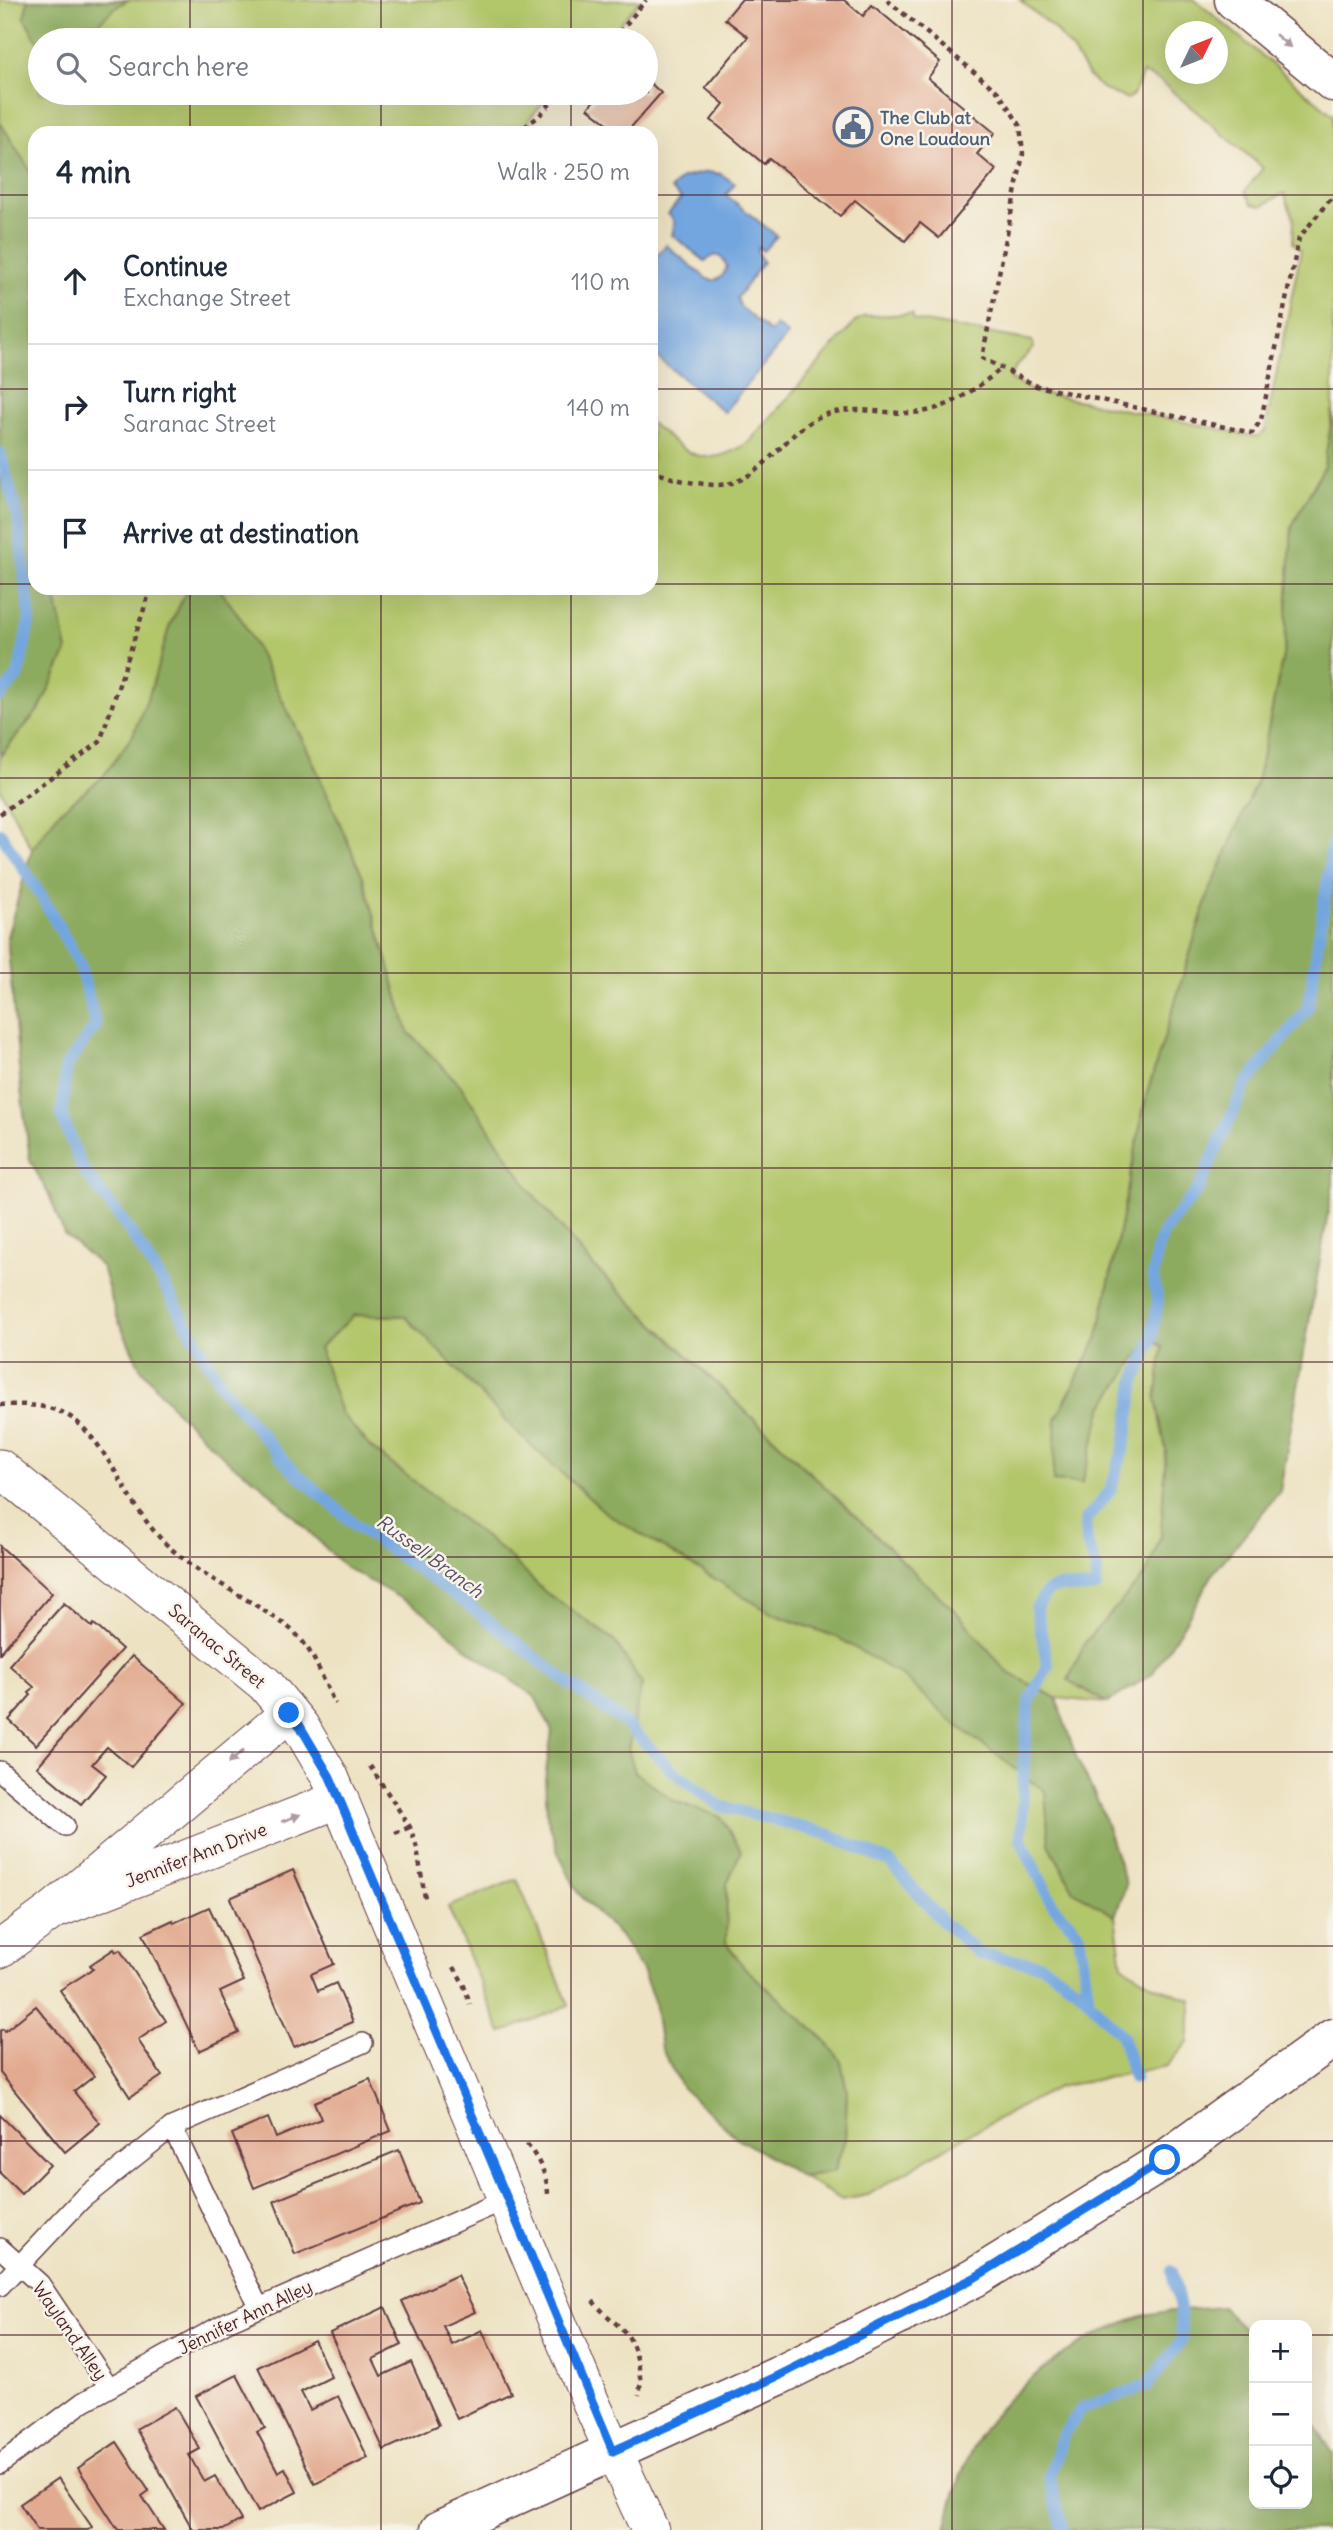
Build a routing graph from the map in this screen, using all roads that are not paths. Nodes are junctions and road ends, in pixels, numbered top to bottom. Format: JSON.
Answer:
{"nodes":[{"id":1,"x":1234,"y":0,"type":"edge"},
{"id":2,"x":1333,"y":82,"type":"edge"},
{"id":3,"x":0,"y":1468,"type":"edge"},
{"id":4,"x":289,"y":1713,"type":"junction"},
{"id":5,"x":0,"y":1771,"type":"edge"},
{"id":6,"x":340,"y":1799,"type":"junction"},
{"id":7,"x":65,"y":1826,"type":"dead end"},
{"id":8,"x":52,"y":1911,"type":"junction"},
{"id":9,"x":0,"y":1949,"type":"edge"},
{"id":10,"x":1333,"y":2038,"type":"edge"},
{"id":11,"x":363,"y":2042,"type":"dead end"},
{"id":12,"x":172,"y":2127,"type":"junction"},
{"id":13,"x":507,"y":2199,"type":"junction"},
{"id":14,"x":0,"y":2248,"type":"edge"},
{"id":15,"x":20,"y":2265,"type":"junction"},
{"id":16,"x":0,"y":2286,"type":"edge"},
{"id":17,"x":259,"y":2308,"type":"junction"},
{"id":18,"x":109,"y":2387,"type":"junction"},
{"id":19,"x":613,"y":2451,"type":"junction"},
{"id":20,"x":0,"y":2464,"type":"edge"},
{"id":21,"x":440,"y":2530,"type":"edge"},
{"id":22,"x":650,"y":2530,"type":"edge"}],
"edges":[{"from":1,"to":2,"type":"street","one_way":true},
{"from":3,"to":4,"type":"street","name":"Saranac Street"},
{"from":4,"to":6,"type":"street","name":"Saranac Street"},
{"from":4,"to":8,"type":"street","name":"Jennifer Ann Drive","one_way":true},
{"from":5,"to":7,"type":"lane"},
{"from":8,"to":6,"type":"street","name":"Jennifer Ann Drive","one_way":true},
{"from":6,"to":13,"type":"street","name":"Saranac Street"},
{"from":8,"to":9,"type":"street","name":"Jennifer Ann Drive"},
{"from":10,"to":19,"type":"street"},
{"from":11,"to":12,"type":"lane"},
{"from":12,"to":15,"type":"lane"},
{"from":12,"to":17,"type":"lane"},
{"from":13,"to":17,"type":"lane","name":"Jennifer Ann Alley"},
{"from":13,"to":19,"type":"street","name":"Saranac Street"},
{"from":14,"to":15,"type":"lane","name":"Wayland Alley"},
{"from":15,"to":16,"type":"lane"},
{"from":15,"to":18,"type":"lane","name":"Wayland Alley"},
{"from":17,"to":18,"type":"lane","name":"Jennifer Ann Alley"},
{"from":18,"to":20,"type":"lane","name":"Jennifer Ann Alley"},
{"from":19,"to":21,"type":"street"},
{"from":19,"to":22,"type":"street","name":"Saranac Street"}]}
